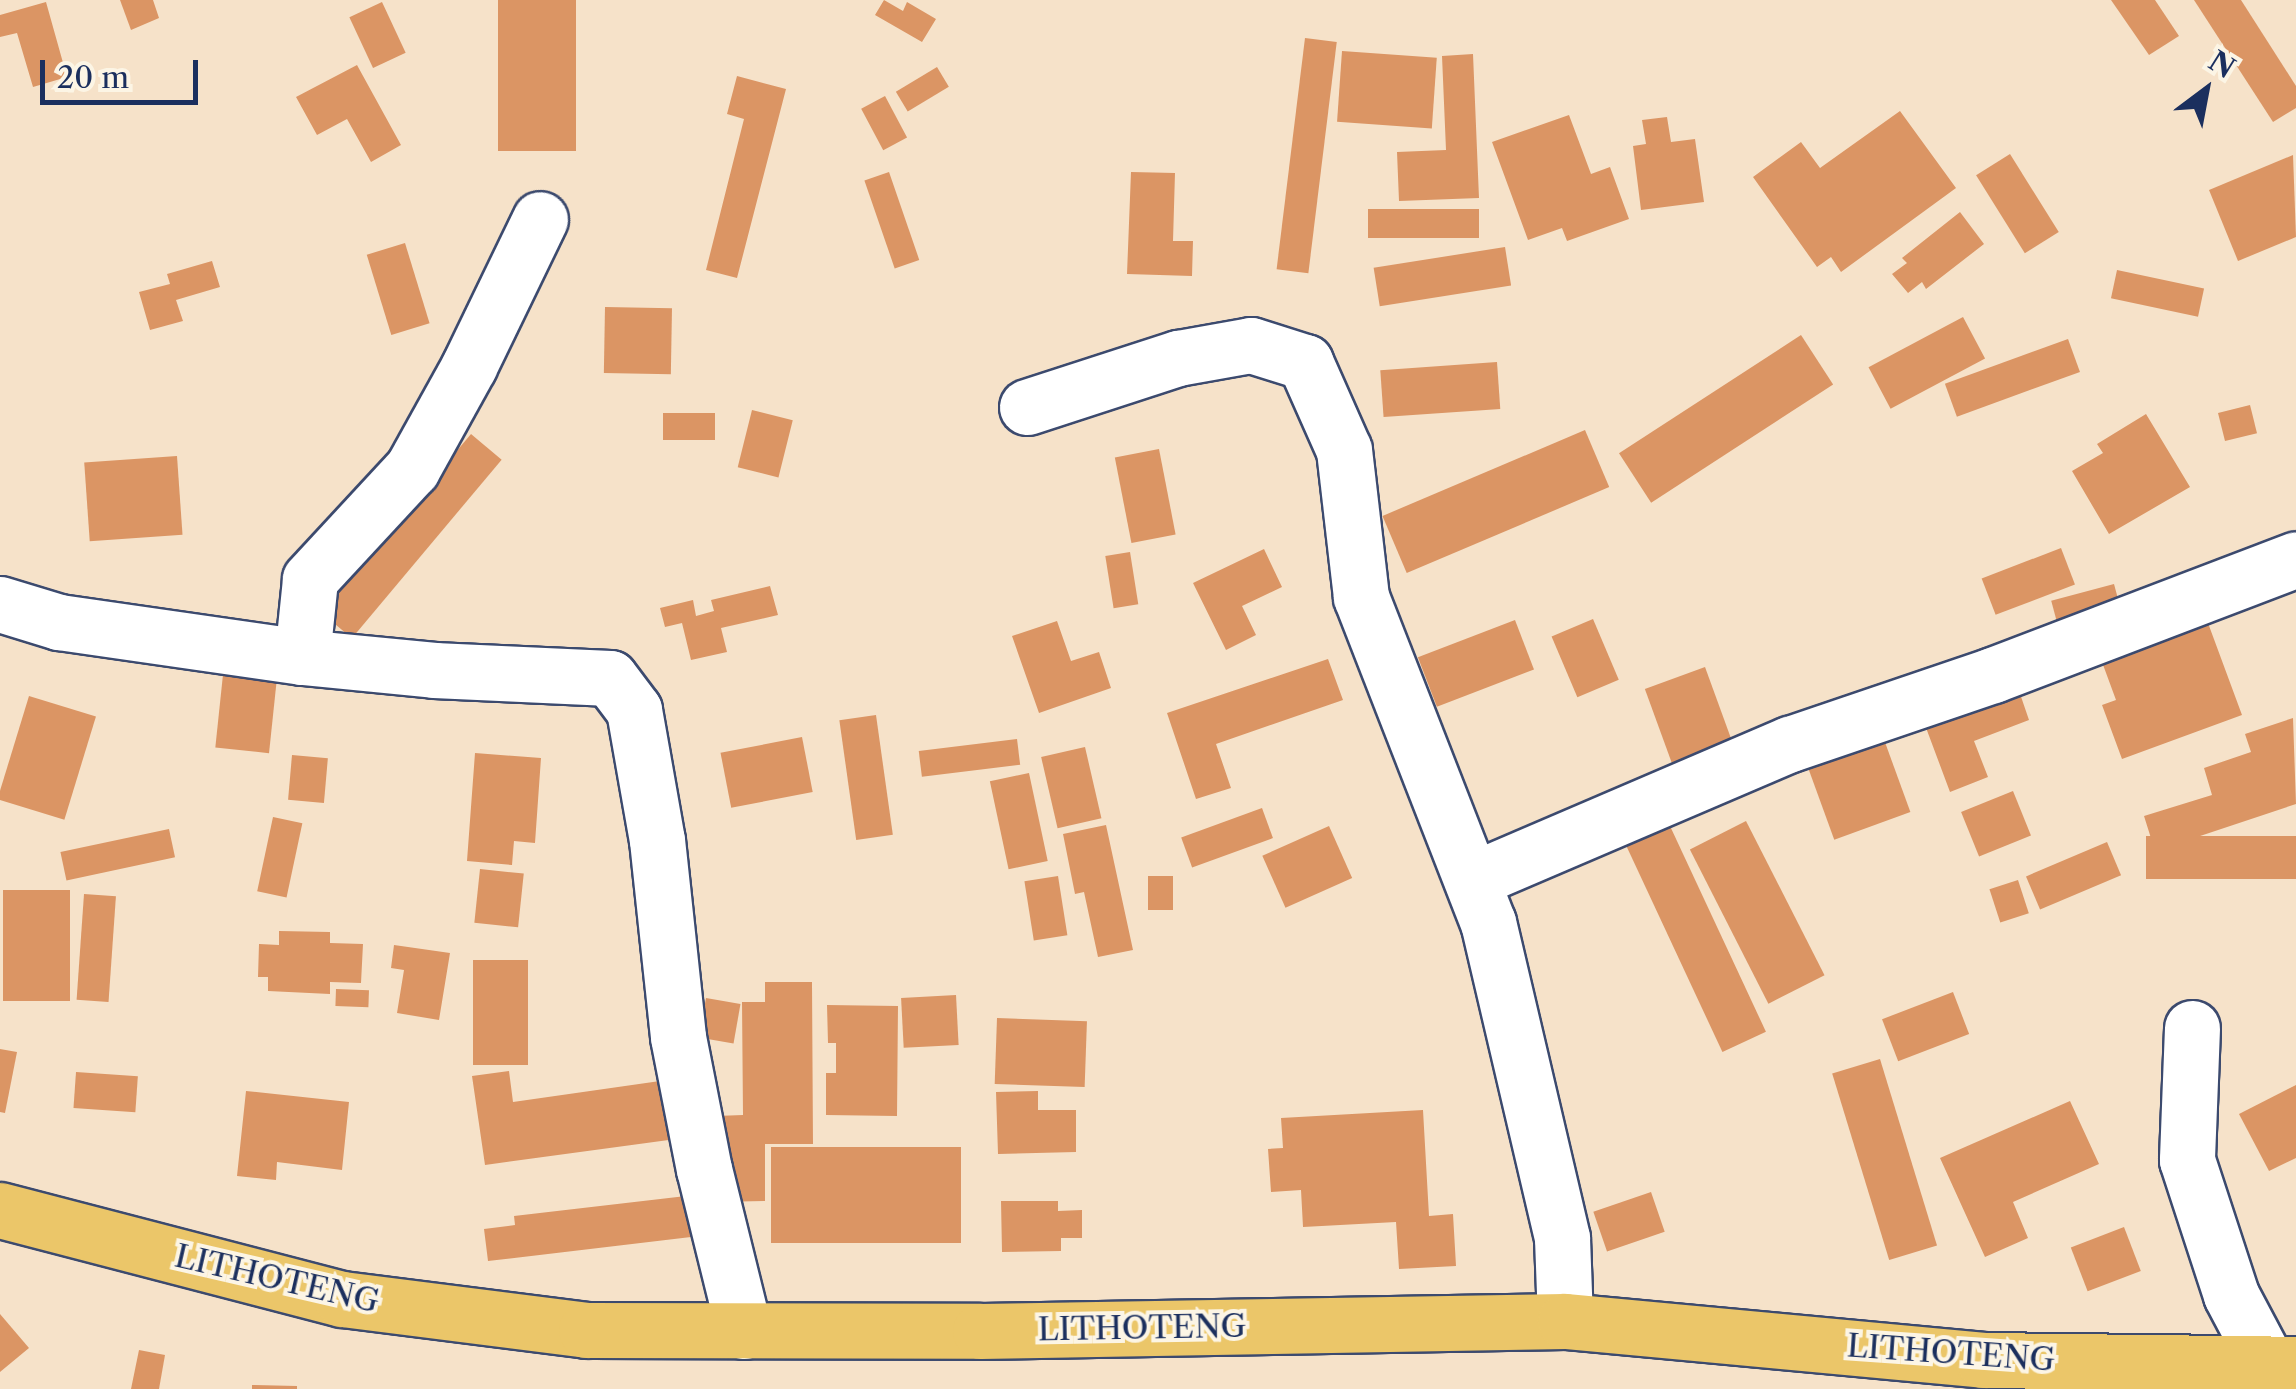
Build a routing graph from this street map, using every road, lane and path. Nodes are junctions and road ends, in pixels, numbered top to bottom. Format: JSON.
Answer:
{"nodes":[{"id":1,"x":540,"y":220,"type":"dead end"},
{"id":2,"x":1027,"y":407,"type":"dead end"},
{"id":3,"x":2296,"y":559,"type":"edge"},
{"id":4,"x":0,"y":604,"type":"edge"},
{"id":5,"x":302,"y":657,"type":"junction"},
{"id":6,"x":1472,"y":880,"type":"junction"},
{"id":7,"x":2192,"y":1028,"type":"dead end"},
{"id":8,"x":0,"y":1210,"type":"edge"},
{"id":9,"x":1566,"y":1321,"type":"junction"},
{"id":10,"x":744,"y":1330,"type":"junction"},
{"id":11,"x":2255,"y":1370,"type":"edge"}],
"edges":[{"from":1,"to":5,"type":"street"},
{"from":2,"to":6,"type":"street"},
{"from":3,"to":6,"type":"street"},
{"from":4,"to":5,"type":"street"},
{"from":5,"to":10,"type":"street"},
{"from":6,"to":9,"type":"street"},
{"from":7,"to":11,"type":"street"},
{"from":8,"to":10,"type":"main road","name":"LITHOTENG"},
{"from":9,"to":10,"type":"main road","name":"LITHOTENG"},
{"from":9,"to":11,"type":"main road","name":"LITHOTENG"}]}
